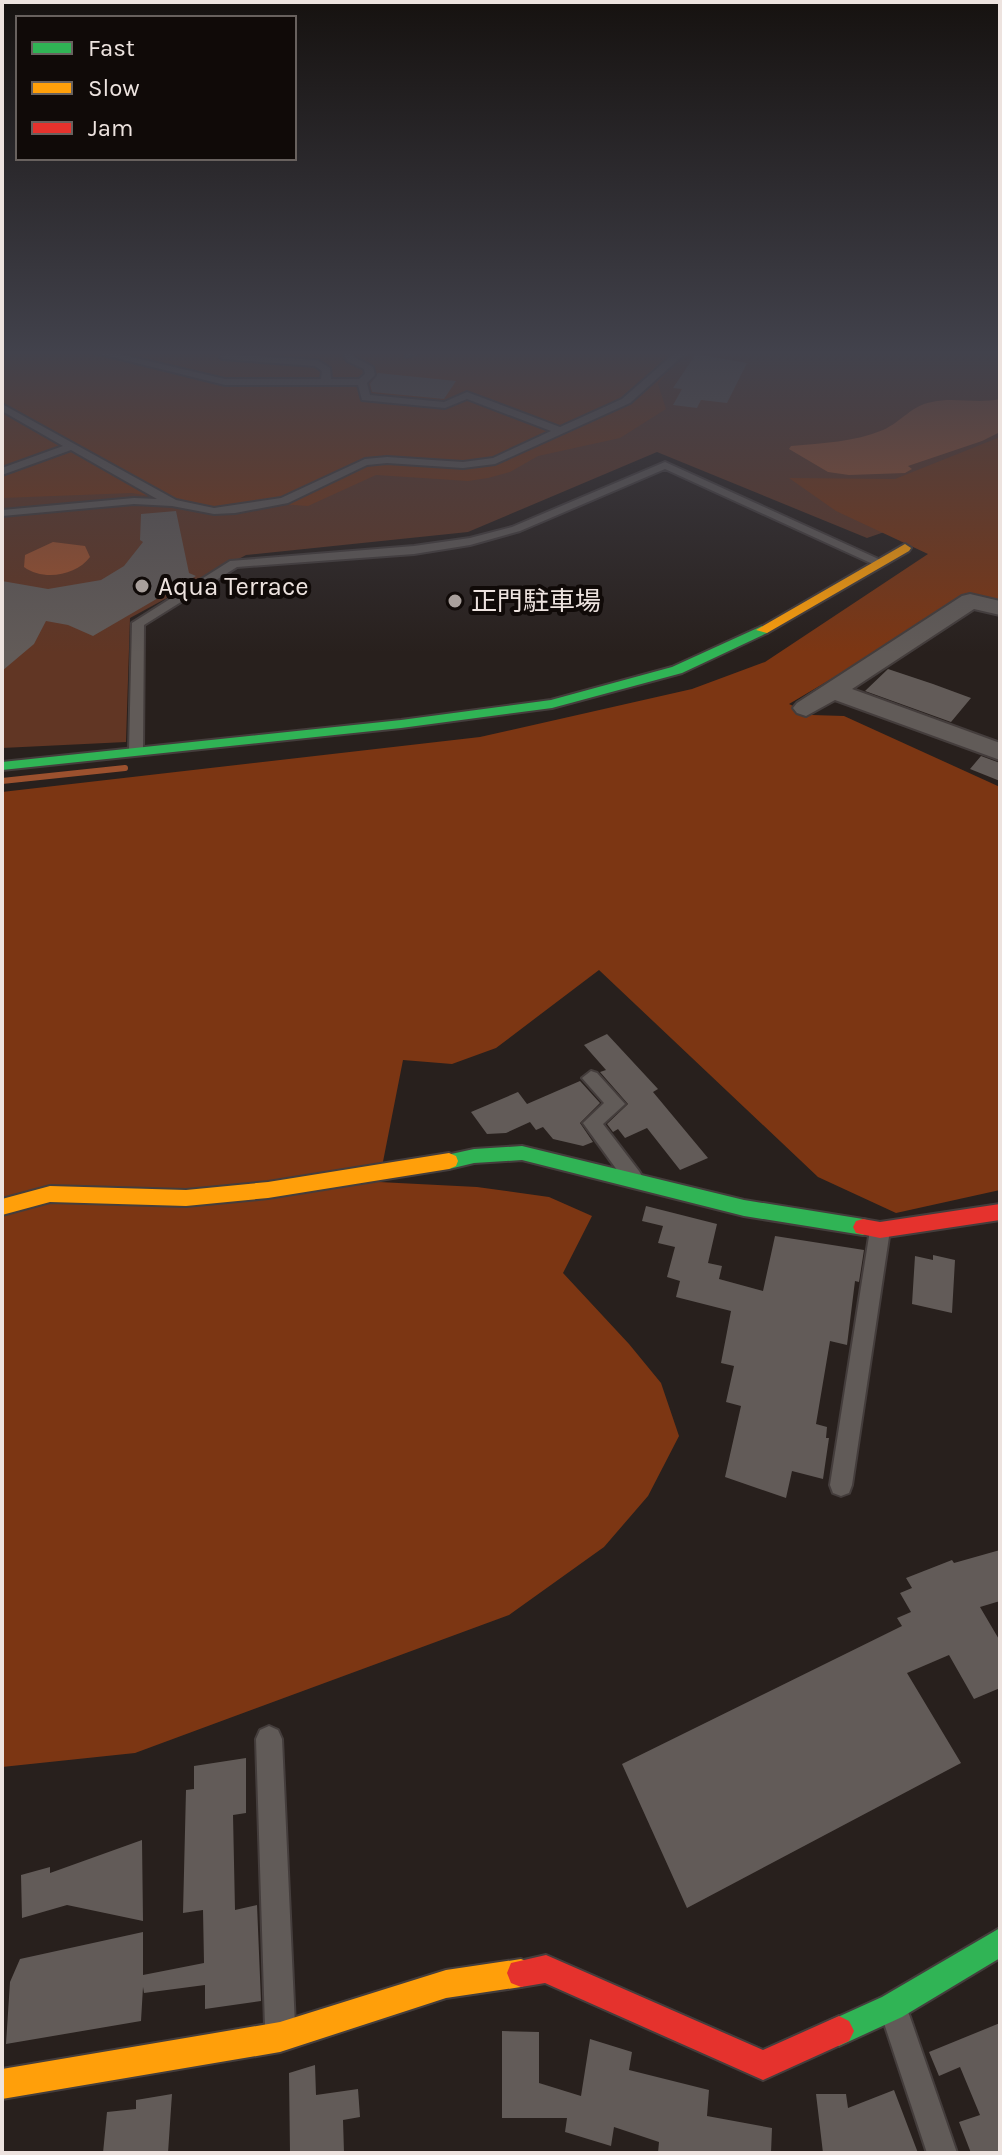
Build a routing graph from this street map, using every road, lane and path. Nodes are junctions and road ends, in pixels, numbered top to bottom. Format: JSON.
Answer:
{"nodes":[{"id":1,"x":57,"y":452,"type":"edge"},
{"id":2,"x":82,"y":452,"type":"edge"},
{"id":3,"x":515,"y":452,"type":"edge"},
{"id":4,"x":2,"y":472,"type":"edge"},
{"id":5,"x":173,"y":503,"type":"junction"},
{"id":6,"x":16,"y":512,"type":"junction"},
{"id":7,"x":2,"y":513,"type":"edge"},
{"id":8,"x":2,"y":522,"type":"edge"},
{"id":9,"x":905,"y":548,"type":"dead end"},
{"id":10,"x":879,"y":562,"type":"junction"},
{"id":11,"x":1000,"y":608,"type":"edge"},
{"id":12,"x":834,"y":691,"type":"junction"},
{"id":13,"x":806,"y":708,"type":"dead end"},
{"id":14,"x":136,"y":750,"type":"junction"},
{"id":15,"x":1000,"y":752,"type":"edge"},
{"id":16,"x":2,"y":766,"type":"edge"},
{"id":17,"x":591,"y":1078,"type":"dead end"},
{"id":18,"x":634,"y":1179,"type":"junction"},
{"id":19,"x":2,"y":1207,"type":"edge"},
{"id":20,"x":1000,"y":1212,"type":"edge"},
{"id":21,"x":880,"y":1230,"type":"junction"},
{"id":22,"x":841,"y":1485,"type":"dead end"},
{"id":23,"x":269,"y":1739,"type":"dead end"},
{"id":24,"x":1000,"y":1942,"type":"edge"},
{"id":25,"x":892,"y":2007,"type":"junction"},
{"id":26,"x":280,"y":2037,"type":"junction"},
{"id":27,"x":2,"y":2084,"type":"edge"},
{"id":28,"x":942,"y":2153,"type":"edge"}],
"edges":[{"from":1,"to":4,"type":"lane"},
{"from":2,"to":5,"type":"lane"},
{"from":3,"to":5,"type":"lane"},
{"from":5,"to":6,"type":"lane"},
{"from":6,"to":7,"type":"lane"},
{"from":6,"to":8,"type":"lane"},
{"from":9,"to":10,"type":"street"},
{"from":10,"to":14,"type":"street"},
{"from":10,"to":14,"type":"lane"},
{"from":11,"to":12,"type":"street"},
{"from":12,"to":13,"type":"street"},
{"from":12,"to":15,"type":"street"},
{"from":14,"to":16,"type":"street"},
{"from":17,"to":18,"type":"lane"},
{"from":18,"to":19,"type":"street"},
{"from":18,"to":21,"type":"street"},
{"from":20,"to":21,"type":"street"},
{"from":21,"to":22,"type":"lane"},
{"from":23,"to":26,"type":"lane"},
{"from":24,"to":25,"type":"street"},
{"from":25,"to":26,"type":"street"},
{"from":25,"to":28,"type":"lane"},
{"from":26,"to":27,"type":"street"}]}
